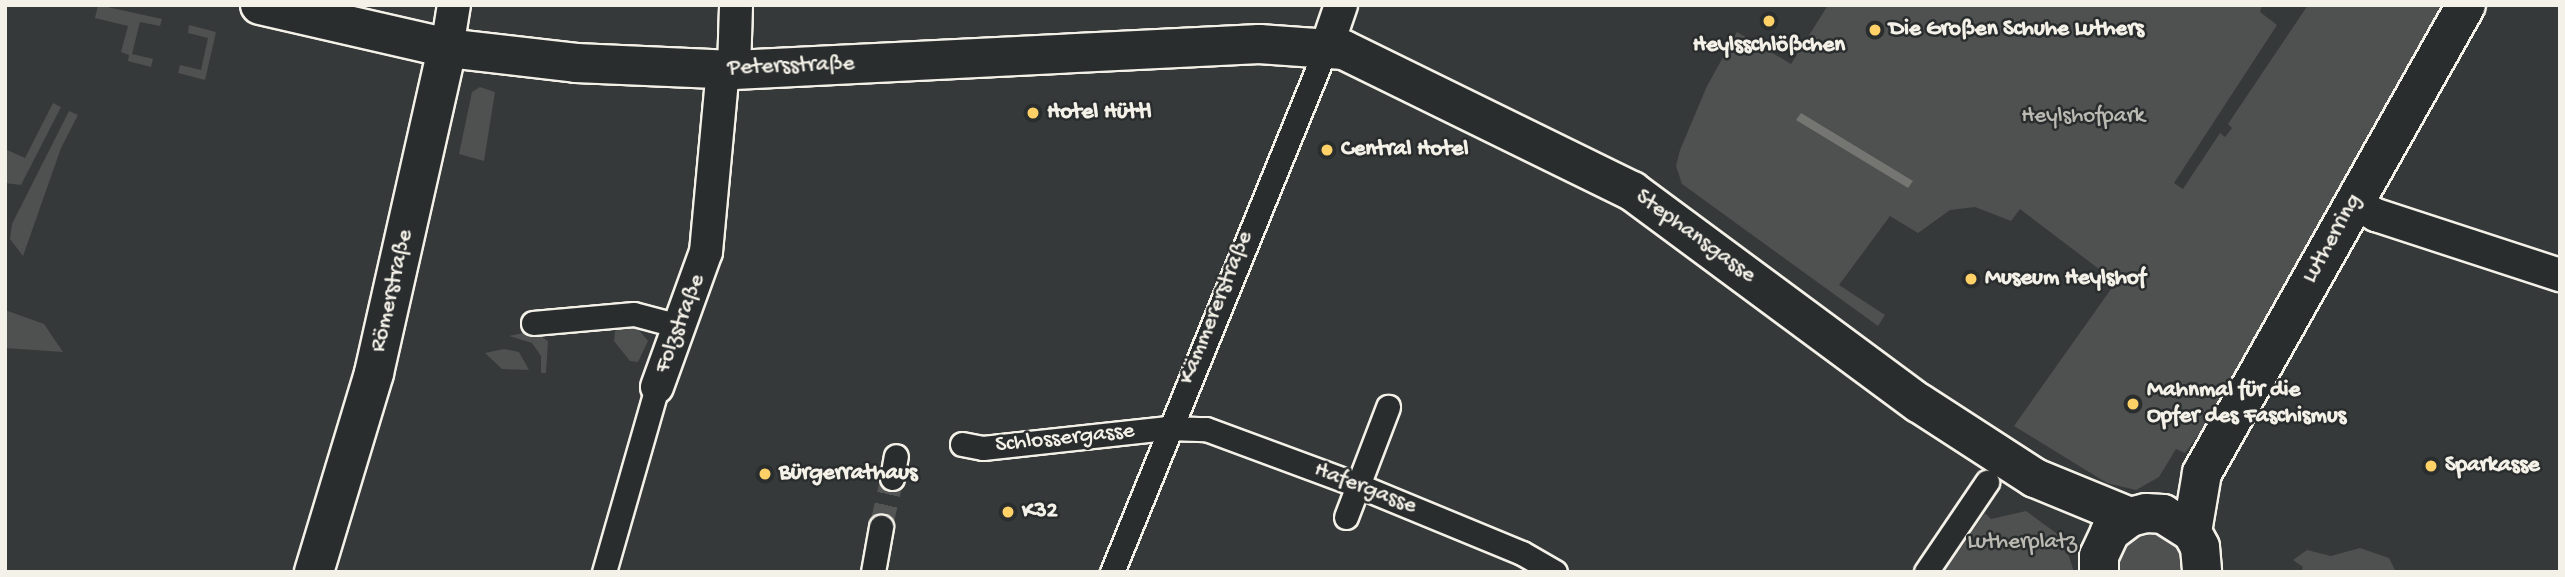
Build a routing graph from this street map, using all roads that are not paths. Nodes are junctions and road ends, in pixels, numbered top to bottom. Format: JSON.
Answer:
{"nodes":[{"id":1,"x":260,"y":5,"type":"edge"},
{"id":2,"x":454,"y":5,"type":"edge"},
{"id":3,"x":736,"y":5,"type":"edge"},
{"id":4,"x":1341,"y":5,"type":"edge"},
{"id":5,"x":2466,"y":5,"type":"edge"},
{"id":6,"x":1327,"y":46,"type":"junction"},
{"id":7,"x":447,"y":48,"type":"junction"},
{"id":8,"x":729,"y":70,"type":"junction"},
{"id":9,"x":2354,"y":202,"type":"junction"},
{"id":10,"x":2560,"y":275,"type":"edge"},
{"id":11,"x":533,"y":323,"type":"dead end"},
{"id":12,"x":679,"y":326,"type":"junction"},
{"id":13,"x":657,"y":387,"type":"joint"},
{"id":14,"x":1388,"y":407,"type":"dead end"},
{"id":15,"x":1168,"y":428,"type":"junction"},
{"id":16,"x":962,"y":444,"type":"dead end"},
{"id":17,"x":2202,"y":474,"type":"junction"},
{"id":18,"x":2035,"y":478,"type":"junction"},
{"id":19,"x":1987,"y":482,"type":"dead end"},
{"id":20,"x":1357,"y":485,"type":"junction"},
{"id":21,"x":2142,"y":515,"type":"junction"},
{"id":22,"x":1346,"y":517,"type":"dead end"},
{"id":23,"x":881,"y":527,"type":"tunnel mouth"},
{"id":24,"x":2100,"y":560,"type":"edge"},
{"id":25,"x":2203,"y":560,"type":"edge"},
{"id":26,"x":314,"y":572,"type":"edge"},
{"id":27,"x":604,"y":572,"type":"edge"},
{"id":28,"x":873,"y":572,"type":"edge"},
{"id":29,"x":1112,"y":572,"type":"edge"},
{"id":30,"x":1555,"y":572,"type":"edge"},
{"id":31,"x":1926,"y":572,"type":"edge"}],
"edges":[{"from":1,"to":7,"type":"street","name":"Petersstraße"},
{"from":2,"to":7,"type":"street","name":"Römerstraße"},
{"from":3,"to":8,"type":"street","name":"Folzstraße"},
{"from":4,"to":6,"type":"street"},
{"from":5,"to":9,"type":"street","name":"Lutherring"},
{"from":6,"to":8,"type":"street","name":"Petersstraße"},
{"from":6,"to":15,"type":"street","name":"Kämmererstraße"},
{"from":6,"to":18,"type":"street","name":"Stephansgasse"},
{"from":7,"to":8,"type":"street","name":"Petersstraße"},
{"from":7,"to":26,"type":"street","name":"Römerstraße"},
{"from":8,"to":12,"type":"street","name":"Folzstraße"},
{"from":9,"to":10,"type":"street"},
{"from":9,"to":17,"type":"street","name":"Lutherring"},
{"from":11,"to":12,"type":"street"},
{"from":12,"to":13,"type":"street","name":"Folzstraße"},
{"from":13,"to":27,"type":"street","name":"Folzstraße"},
{"from":14,"to":20,"type":"street"},
{"from":15,"to":16,"type":"street","name":"Schlossergasse"},
{"from":15,"to":20,"type":"street","name":"Hafergasse"},
{"from":15,"to":29,"type":"street","name":"Kämmererstraße"},
{"from":17,"to":21,"type":"street","name":"Lutherring"},
{"from":17,"to":25,"type":"street","name":"Lutherring"},
{"from":18,"to":21,"type":"street","name":"Stephansgasse"},
{"from":18,"to":24,"type":"street","name":"Stephansgasse"},
{"from":19,"to":31,"type":"street"},
{"from":20,"to":22,"type":"street"},
{"from":20,"to":30,"type":"street","name":"Hafergasse"},
{"from":21,"to":24,"type":"street","name":"Lutherring"},
{"from":21,"to":25,"type":"street","name":"Stephansgasse"},
{"from":23,"to":28,"type":"street"}]}
